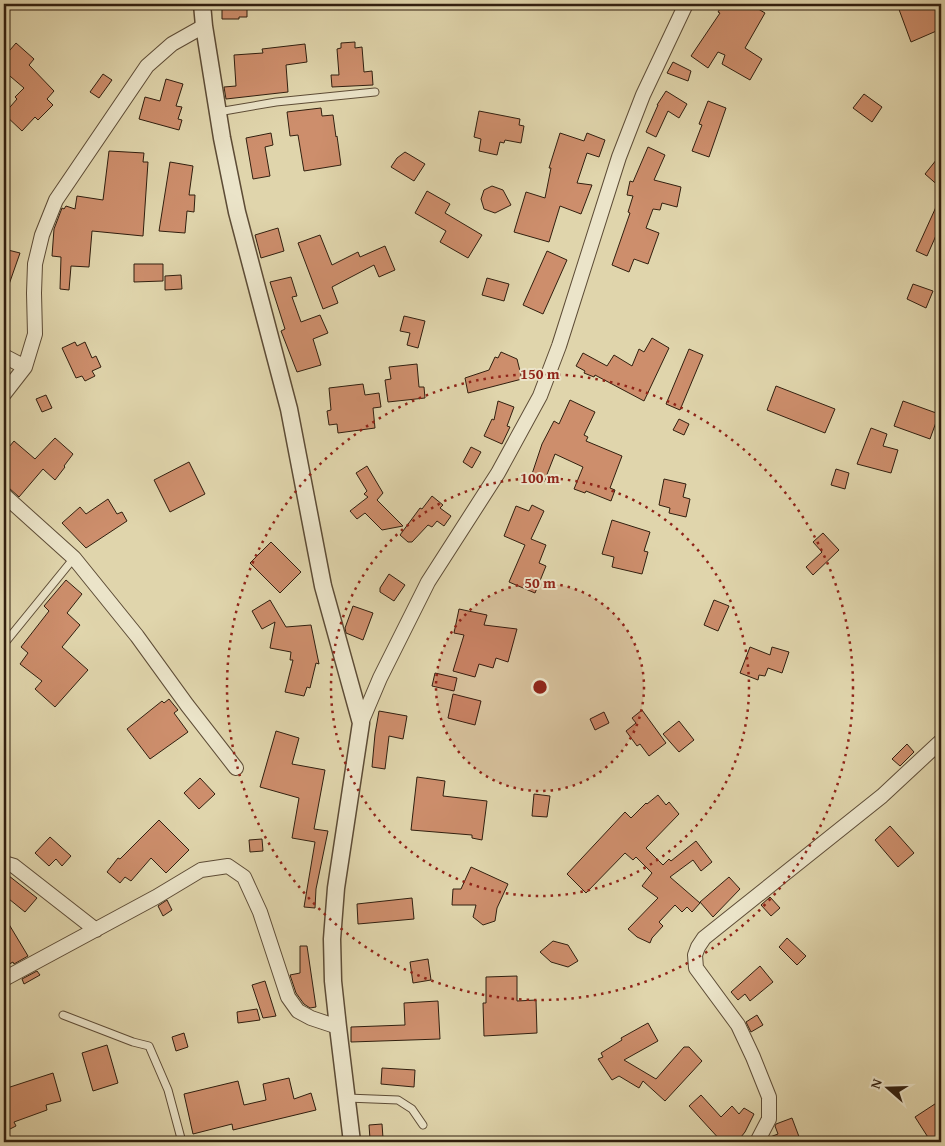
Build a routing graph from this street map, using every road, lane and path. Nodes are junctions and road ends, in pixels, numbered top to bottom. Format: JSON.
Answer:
{"nodes":[{"id":1,"x":202,"y":4,"type":"edge"},
{"id":2,"x":686,"y":4,"type":"edge"},
{"id":3,"x":204,"y":26,"type":"junction"},
{"id":4,"x":375,"y":92,"type":"dead end"},
{"id":5,"x":218,"y":112,"type":"junction"},
{"id":6,"x":4,"y":356,"type":"edge"},
{"id":7,"x":24,"y":367,"type":"junction"},
{"id":8,"x":4,"y":394,"type":"edge"},
{"id":9,"x":4,"y":495,"type":"edge"},
{"id":10,"x":74,"y":558,"type":"junction"},
{"id":11,"x":4,"y":644,"type":"edge"},
{"id":12,"x":361,"y":724,"type":"junction"},
{"id":13,"x":941,"y":741,"type":"edge"},
{"id":14,"x":236,"y":768,"type":"dead end"},
{"id":15,"x":4,"y":863,"type":"edge"},
{"id":16,"x":96,"y":930,"type":"junction"},
{"id":17,"x":4,"y":979,"type":"edge"},
{"id":18,"x":64,"y":1015,"type":"dead end"},
{"id":19,"x":338,"y":1027,"type":"junction"},
{"id":20,"x":347,"y":1098,"type":"junction"},
{"id":21,"x":423,"y":1125,"type":"dead end"},
{"id":22,"x":182,"y":1142,"type":"edge"},
{"id":23,"x":352,"y":1142,"type":"edge"},
{"id":24,"x":758,"y":1142,"type":"edge"}],
"edges":[{"from":1,"to":3,"type":"street"},
{"from":2,"to":12,"type":"street"},
{"from":3,"to":5,"type":"street"},
{"from":3,"to":7,"type":"street"},
{"from":4,"to":5,"type":"lane"},
{"from":5,"to":12,"type":"street"},
{"from":6,"to":7,"type":"street"},
{"from":7,"to":8,"type":"street"},
{"from":9,"to":10,"type":"street"},
{"from":10,"to":11,"type":"lane"},
{"from":10,"to":14,"type":"street"},
{"from":12,"to":19,"type":"street"},
{"from":13,"to":24,"type":"street"},
{"from":15,"to":16,"type":"street"},
{"from":16,"to":17,"type":"street"},
{"from":16,"to":19,"type":"street"},
{"from":18,"to":22,"type":"lane"},
{"from":19,"to":20,"type":"street"},
{"from":20,"to":21,"type":"lane"},
{"from":20,"to":23,"type":"street"}]}
